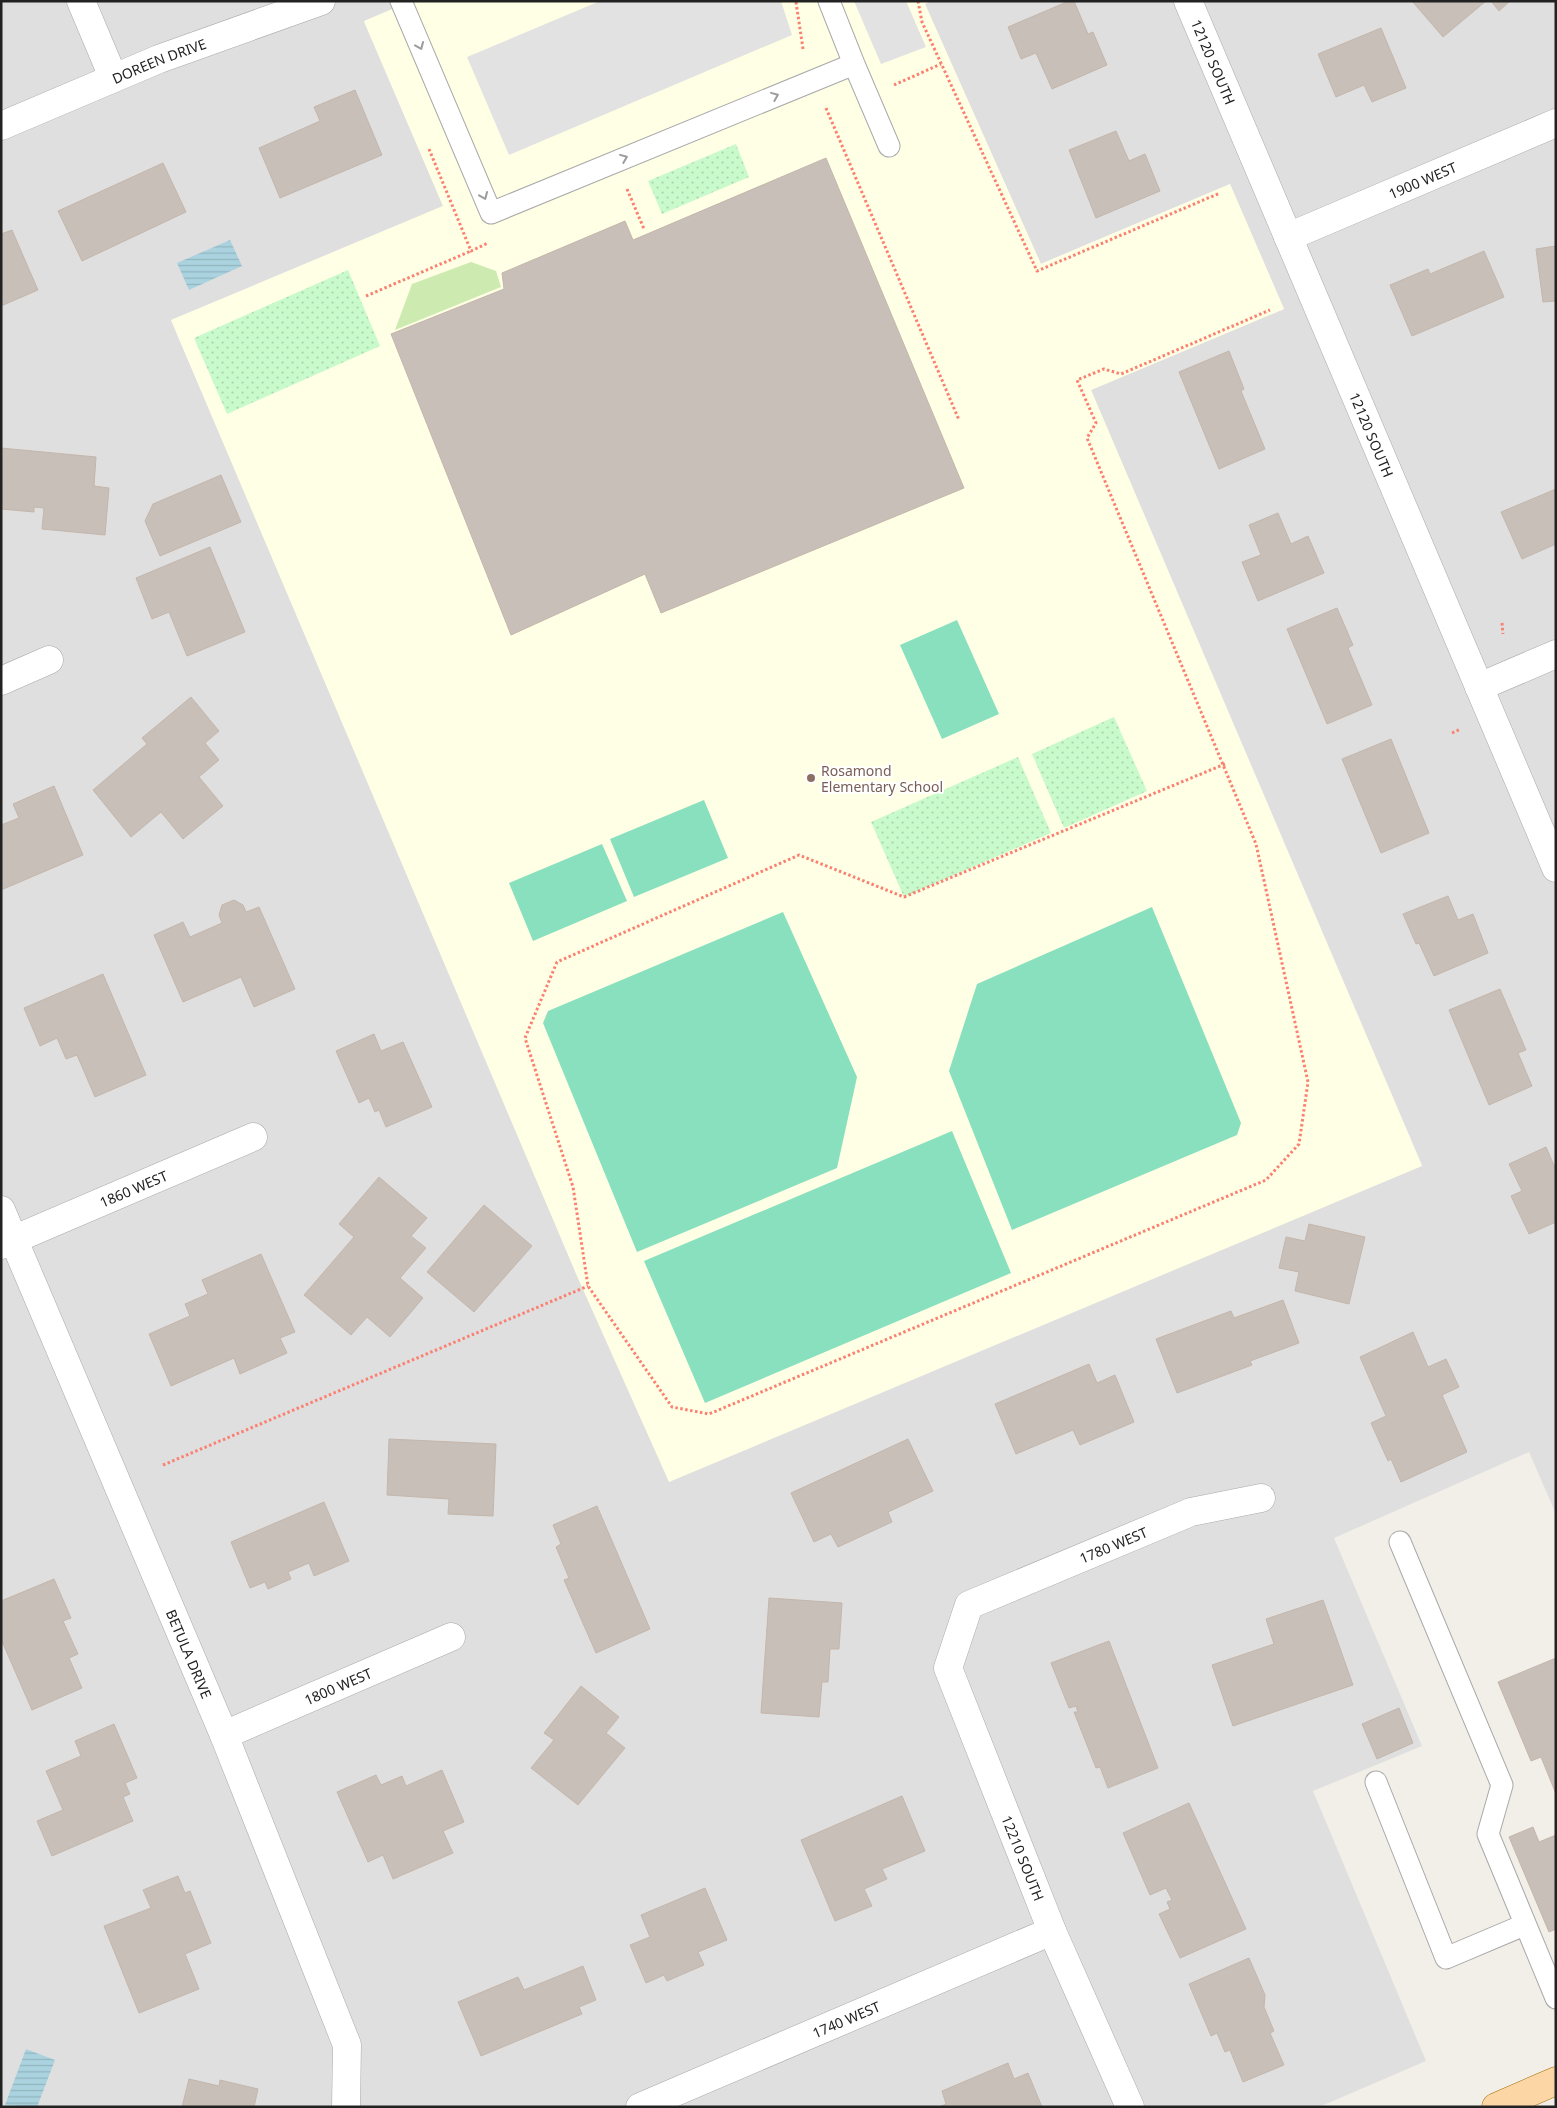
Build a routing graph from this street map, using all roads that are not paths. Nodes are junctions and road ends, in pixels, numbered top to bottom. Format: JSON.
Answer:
{"nodes":[{"id":1,"x":81,"y":1,"type":"edge"},
{"id":2,"x":321,"y":1,"type":"edge"},
{"id":3,"x":401,"y":1,"type":"edge"},
{"id":4,"x":829,"y":1,"type":"edge"},
{"id":5,"x":1188,"y":1,"type":"edge"},
{"id":6,"x":854,"y":64,"type":"junction"},
{"id":7,"x":113,"y":77,"type":"junction"},
{"id":8,"x":1556,"y":123,"type":"edge"},
{"id":9,"x":1,"y":126,"type":"edge"},
{"id":10,"x":890,"y":146,"type":"dead end"},
{"id":11,"x":1288,"y":237,"type":"junction"},
{"id":12,"x":1556,"y":654,"type":"edge"},
{"id":13,"x":49,"y":660,"type":"dead end"},
{"id":14,"x":1,"y":681,"type":"edge"},
{"id":15,"x":1479,"y":687,"type":"junction"},
{"id":16,"x":1556,"y":868,"type":"edge"},
{"id":17,"x":253,"y":1136,"type":"dead end"},
{"id":18,"x":1,"y":1210,"type":"edge"},
{"id":19,"x":7,"y":1242,"type":"edge"},
{"id":20,"x":1261,"y":1498,"type":"dead end"},
{"id":21,"x":1400,"y":1542,"type":"dead end"},
{"id":22,"x":969,"y":1605,"type":"joint"},
{"id":23,"x":451,"y":1637,"type":"dead end"},
{"id":24,"x":224,"y":1735,"type":"junction"},
{"id":25,"x":1376,"y":1782,"type":"dead end"},
{"id":26,"x":1524,"y":1925,"type":"junction"},
{"id":27,"x":1052,"y":1931,"type":"junction"},
{"id":28,"x":1556,"y":1998,"type":"edge"},
{"id":29,"x":1556,"y":2081,"type":"edge"},
{"id":30,"x":1534,"y":2099,"type":"edge"},
{"id":31,"x":346,"y":2107,"type":"edge"},
{"id":32,"x":640,"y":2107,"type":"edge"},
{"id":33,"x":1130,"y":2107,"type":"edge"},
{"id":34,"x":1496,"y":2107,"type":"edge"}],
"edges":[{"from":1,"to":7,"type":"street"},
{"from":2,"to":7,"type":"street","name":"DOREEN DRIVE"},
{"from":3,"to":6,"type":"lane","one_way":true},
{"from":4,"to":6,"type":"lane"},
{"from":5,"to":11,"type":"street","name":"12120 SOUTH"},
{"from":6,"to":10,"type":"lane"},
{"from":7,"to":9,"type":"street","name":"DOREEN DRIVE"},
{"from":8,"to":11,"type":"street","name":"1900 WEST"},
{"from":11,"to":15,"type":"street","name":"12120 SOUTH"},
{"from":12,"to":15,"type":"street"},
{"from":13,"to":14,"type":"street"},
{"from":15,"to":16,"type":"street","name":"12120 SOUTH"},
{"from":17,"to":19,"type":"street","name":"1860 WEST"},
{"from":18,"to":19,"type":"street","name":"BETULA DRIVE"},
{"from":19,"to":24,"type":"street","name":"BETULA DRIVE"},
{"from":20,"to":22,"type":"street","name":"1780 WEST"},
{"from":21,"to":26,"type":"lane"},
{"from":22,"to":27,"type":"street","name":"12210 SOUTH"},
{"from":23,"to":24,"type":"street","name":"1800 WEST"},
{"from":24,"to":31,"type":"street","name":"BETULA DRIVE"},
{"from":25,"to":26,"type":"lane"},
{"from":26,"to":28,"type":"lane"},
{"from":27,"to":32,"type":"street","name":"1740 WEST"},
{"from":27,"to":33,"type":"street","name":"12210 SOUTH"},
{"from":29,"to":30,"type":"main road"},
{"from":30,"to":34,"type":"main road"}]}
